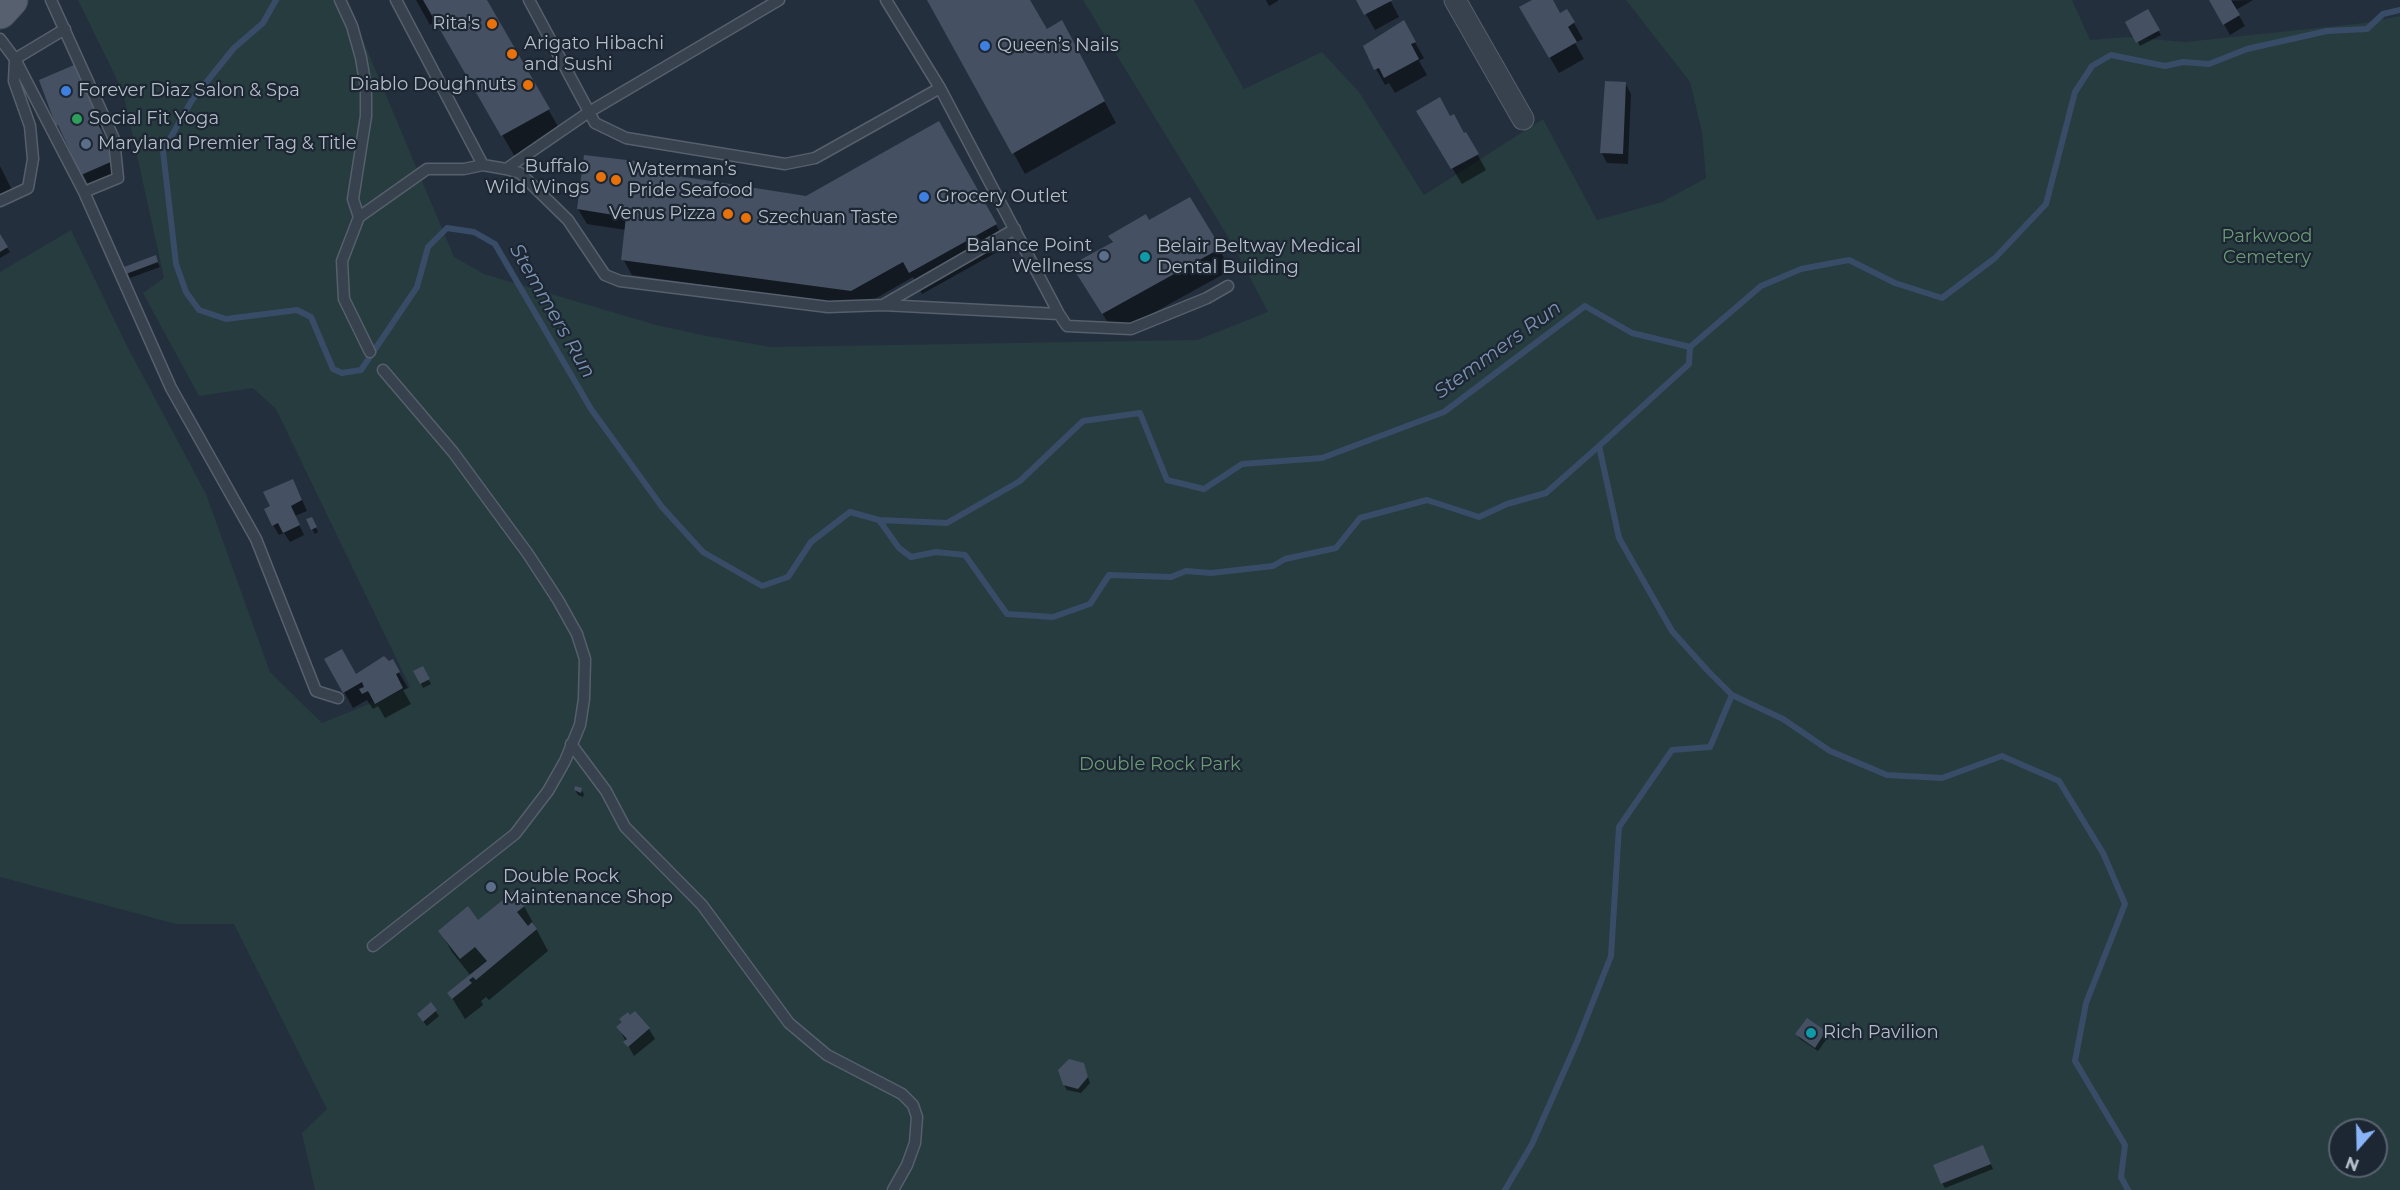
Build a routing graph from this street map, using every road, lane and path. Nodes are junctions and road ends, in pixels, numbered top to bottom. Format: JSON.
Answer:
{"nodes":[{"id":1,"x":11,"y":0,"type":"edge"},
{"id":2,"x":51,"y":0,"type":"edge"},
{"id":3,"x":340,"y":0,"type":"edge"},
{"id":4,"x":396,"y":0,"type":"edge"},
{"id":5,"x":529,"y":0,"type":"edge"},
{"id":6,"x":779,"y":0,"type":"edge"},
{"id":7,"x":886,"y":0,"type":"edge"},
{"id":8,"x":1455,"y":0,"type":"edge"},
{"id":9,"x":0,"y":12,"type":"edge"},
{"id":10,"x":65,"y":29,"type":"junction"},
{"id":11,"x":0,"y":39,"type":"edge"},
{"id":12,"x":15,"y":59,"type":"junction"},
{"id":13,"x":940,"y":88,"type":"junction"},
{"id":14,"x":589,"y":112,"type":"junction"},
{"id":15,"x":1523,"y":119,"type":"dead end"},
{"id":16,"x":483,"y":165,"type":"junction"},
{"id":17,"x":506,"y":169,"type":"junction"},
{"id":18,"x":84,"y":192,"type":"junction"},
{"id":19,"x":0,"y":201,"type":"edge"},
{"id":20,"x":359,"y":217,"type":"junction"},
{"id":21,"x":1015,"y":229,"type":"junction"},
{"id":22,"x":1228,"y":286,"type":"dead end"},
{"id":23,"x":883,"y":305,"type":"junction"},
{"id":24,"x":1059,"y":314,"type":"junction"},
{"id":25,"x":370,"y":352,"type":"dead end"},
{"id":26,"x":383,"y":369,"type":"dead end"},
{"id":27,"x":338,"y":698,"type":"dead end"},
{"id":28,"x":571,"y":744,"type":"junction"},
{"id":29,"x":373,"y":946,"type":"dead end"},
{"id":30,"x":893,"y":1190,"type":"edge"}],
"edges":[{"from":1,"to":9,"type":"main road"},
{"from":2,"to":10,"type":"lane"},
{"from":3,"to":20,"type":"lane"},
{"from":4,"to":16,"type":"lane"},
{"from":5,"to":14,"type":"lane"},
{"from":6,"to":14,"type":"lane"},
{"from":7,"to":13,"type":"lane"},
{"from":8,"to":15,"type":"street"},
{"from":10,"to":12,"type":"lane"},
{"from":10,"to":18,"type":"lane"},
{"from":11,"to":12,"type":"lane"},
{"from":12,"to":18,"type":"lane"},
{"from":12,"to":19,"type":"lane"},
{"from":13,"to":14,"type":"lane"},
{"from":13,"to":21,"type":"lane"},
{"from":14,"to":17,"type":"lane"},
{"from":16,"to":17,"type":"lane"},
{"from":16,"to":20,"type":"lane"},
{"from":17,"to":23,"type":"lane"},
{"from":18,"to":27,"type":"lane"},
{"from":20,"to":25,"type":"lane"},
{"from":21,"to":23,"type":"lane"},
{"from":21,"to":24,"type":"lane"},
{"from":22,"to":24,"type":"lane"},
{"from":23,"to":24,"type":"lane"},
{"from":26,"to":28,"type":"lane"},
{"from":28,"to":29,"type":"lane"},
{"from":28,"to":30,"type":"lane"}]}
